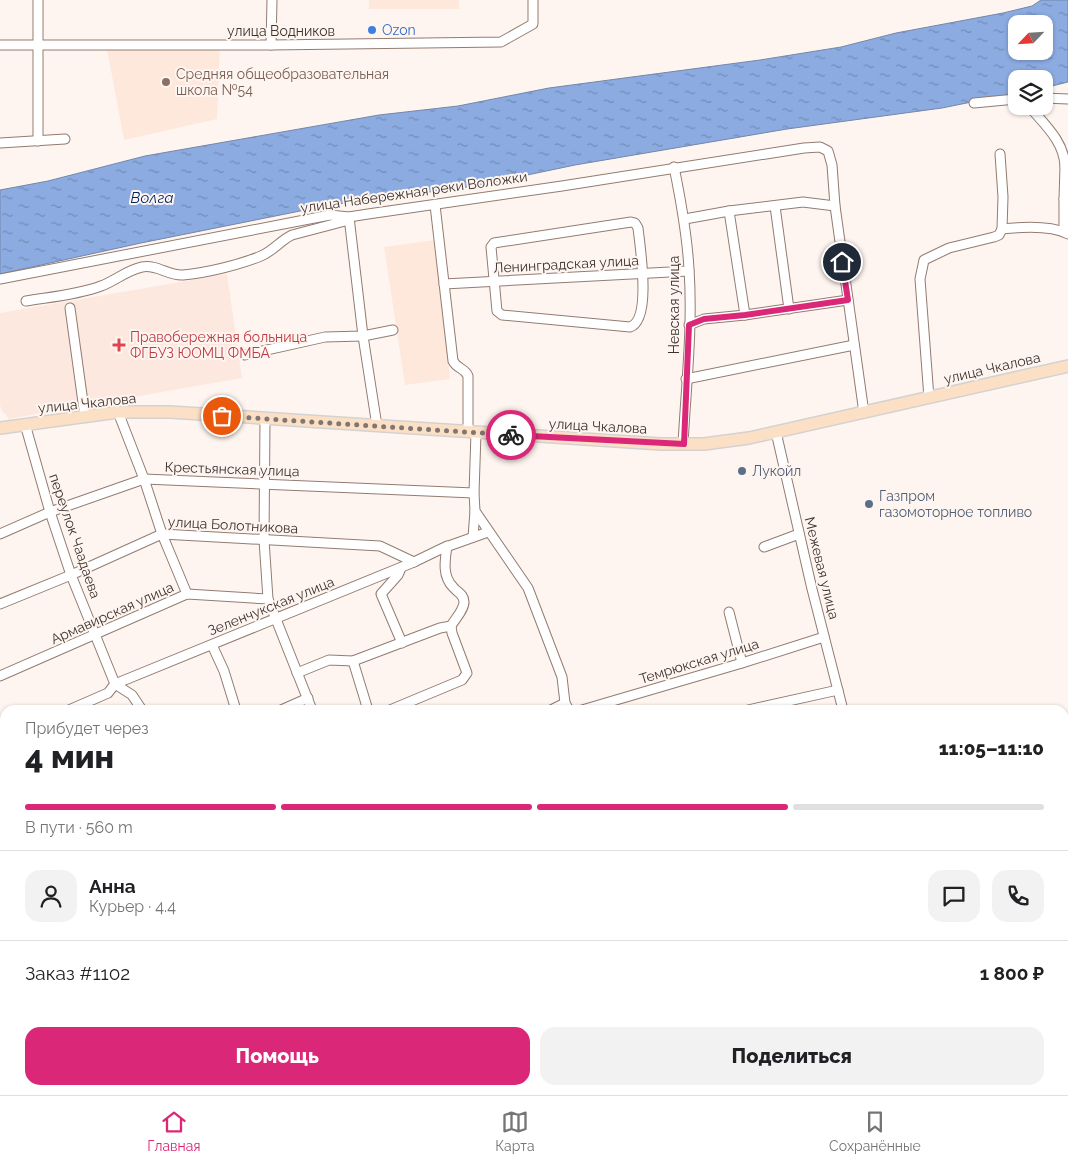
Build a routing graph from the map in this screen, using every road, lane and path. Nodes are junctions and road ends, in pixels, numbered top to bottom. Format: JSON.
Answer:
{"nodes":[{"id":1,"x":38,"y":0,"type":"edge"},
{"id":2,"x":272,"y":0,"type":"edge"},
{"id":3,"x":533,"y":0,"type":"edge"},
{"id":4,"x":0,"y":45,"type":"edge"},
{"id":5,"x":38,"y":45,"type":"junction"},
{"id":6,"x":271,"y":45,"type":"junction"},
{"id":7,"x":1053,"y":98,"type":"edge"},
{"id":8,"x":1068,"y":99,"type":"edge"},
{"id":9,"x":1008,"y":100,"type":"edge"},
{"id":10,"x":974,"y":103,"type":"dead end"},
{"id":11,"x":1036,"y":115,"type":"edge"},
{"id":12,"x":65,"y":138,"type":"dead end"},
{"id":13,"x":38,"y":141,"type":"junction"},
{"id":14,"x":0,"y":143,"type":"edge"},
{"id":15,"x":1000,"y":154,"type":"dead end"},
{"id":16,"x":1066,"y":166,"type":"edge"},
{"id":17,"x":674,"y":167,"type":"junction"},
{"id":18,"x":1066,"y":199,"type":"edge"},
{"id":19,"x":434,"y":205,"type":"junction"},
{"id":20,"x":775,"y":206,"type":"junction"},
{"id":21,"x":834,"y":206,"type":"junction"},
{"id":22,"x":730,"y":211,"type":"junction"},
{"id":23,"x":349,"y":218,"type":"junction"},
{"id":24,"x":685,"y":219,"type":"junction"},
{"id":25,"x":1002,"y":229,"type":"junction"},
{"id":26,"x":1066,"y":232,"type":"edge"},
{"id":27,"x":689,"y":271,"type":"junction"},
{"id":28,"x":644,"y":275,"type":"junction"},
{"id":29,"x":0,"y":279,"type":"edge"},
{"id":30,"x":494,"y":281,"type":"junction"},
{"id":31,"x":444,"y":284,"type":"junction"},
{"id":32,"x":848,"y":300,"type":"junction"},
{"id":33,"x":26,"y":301,"type":"dead end"},
{"id":34,"x":70,"y":308,"type":"dead end"},
{"id":35,"x":789,"y":309,"type":"junction"},
{"id":36,"x":745,"y":315,"type":"junction"},
{"id":37,"x":689,"y":325,"type":"junction"},
{"id":38,"x":393,"y":330,"type":"dead end"},
{"id":39,"x":363,"y":336,"type":"junction"},
{"id":40,"x":854,"y":345,"type":"junction"},
{"id":41,"x":245,"y":355,"type":"dead end"},
{"id":42,"x":1068,"y":366,"type":"edge"},
{"id":43,"x":686,"y":380,"type":"junction"},
{"id":44,"x":929,"y":398,"type":"junction"},
{"id":45,"x":118,"y":412,"type":"junction"},
{"id":46,"x":864,"y":412,"type":"junction"},
{"id":47,"x":85,"y":416,"type":"junction"},
{"id":48,"x":265,"y":419,"type":"junction"},
{"id":49,"x":25,"y":424,"type":"junction"},
{"id":50,"x":377,"y":426,"type":"junction"},
{"id":51,"x":0,"y":428,"type":"edge"},
{"id":52,"x":472,"y":432,"type":"junction"},
{"id":53,"x":776,"y":432,"type":"junction"},
{"id":54,"x":684,"y":444,"type":"junction"},
{"id":55,"x":144,"y":479,"type":"junction"},
{"id":56,"x":265,"y":483,"type":"junction"},
{"id":57,"x":474,"y":493,"type":"junction"},
{"id":58,"x":475,"y":511,"type":"junction"},
{"id":59,"x":50,"y":512,"type":"junction"},
{"id":60,"x":488,"y":532,"type":"junction"},
{"id":61,"x":0,"y":534,"type":"edge"},
{"id":62,"x":162,"y":534,"type":"junction"},
{"id":63,"x":799,"y":534,"type":"junction"},
{"id":64,"x":473,"y":537,"type":"junction"},
{"id":65,"x":264,"y":540,"type":"junction"},
{"id":66,"x":447,"y":546,"type":"junction"},
{"id":67,"x":764,"y":547,"type":"dead end"},
{"id":68,"x":414,"y":562,"type":"junction"},
{"id":69,"x":400,"y":568,"type":"junction"},
{"id":70,"x":71,"y":575,"type":"junction"},
{"id":71,"x":187,"y":594,"type":"junction"},
{"id":72,"x":268,"y":599,"type":"junction"},
{"id":73,"x":0,"y":604,"type":"edge"},
{"id":74,"x":729,"y":612,"type":"dead end"},
{"id":75,"x":276,"y":619,"type":"junction"},
{"id":76,"x":451,"y":626,"type":"junction"},
{"id":77,"x":96,"y":636,"type":"junction"},
{"id":78,"x":824,"y":636,"type":"junction"},
{"id":79,"x":402,"y":643,"type":"junction"},
{"id":80,"x":212,"y":645,"type":"junction"},
{"id":81,"x":354,"y":661,"type":"junction"},
{"id":82,"x":742,"y":663,"type":"junction"},
{"id":83,"x":297,"y":673,"type":"junction"},
{"id":84,"x":0,"y":676,"type":"edge"},
{"id":85,"x":115,"y":684,"type":"junction"},
{"id":86,"x":838,"y":690,"type":"junction"},
{"id":87,"x":308,"y":698,"type":"junction"},
{"id":88,"x":83,"y":705,"type":"edge"},
{"id":89,"x":139,"y":705,"type":"edge"},
{"id":90,"x":234,"y":705,"type":"edge"},
{"id":91,"x":292,"y":705,"type":"edge"},
{"id":92,"x":310,"y":705,"type":"edge"},
{"id":93,"x":367,"y":705,"type":"edge"},
{"id":94,"x":402,"y":705,"type":"edge"},
{"id":95,"x":567,"y":705,"type":"edge"},
{"id":96,"x":599,"y":705,"type":"edge"},
{"id":97,"x":770,"y":705,"type":"edge"},
{"id":98,"x":842,"y":705,"type":"edge"}],
"edges":[{"from":1,"to":5,"type":"street"},
{"from":2,"to":6,"type":"street"},
{"from":3,"to":6,"type":"street","name":"улица Водников"},
{"from":4,"to":5,"type":"street","name":"улица Водников"},
{"from":5,"to":6,"type":"street","name":"улица Водников"},
{"from":5,"to":13,"type":"street"},
{"from":7,"to":8,"type":"street"},
{"from":9,"to":10,"type":"street"},
{"from":11,"to":16,"type":"street"},
{"from":12,"to":13,"type":"street"},
{"from":13,"to":14,"type":"street"},
{"from":15,"to":25,"type":"street"},
{"from":16,"to":18,"type":"street"},
{"from":17,"to":19,"type":"street","name":"улица Набережная реки Воложки"},
{"from":17,"to":21,"type":"street","name":"улица Набережная реки Воложки"},
{"from":17,"to":24,"type":"street","name":"Невская улица"},
{"from":18,"to":26,"type":"street"},
{"from":19,"to":23,"type":"street","name":"улица Набережная реки Воложки"},
{"from":19,"to":31,"type":"street"},
{"from":20,"to":21,"type":"street"},
{"from":20,"to":22,"type":"street"},
{"from":20,"to":35,"type":"street"},
{"from":21,"to":32,"type":"street"},
{"from":22,"to":24,"type":"street"},
{"from":22,"to":36,"type":"street"},
{"from":23,"to":29,"type":"street","name":"улица Набережная реки Воложки"},
{"from":23,"to":33,"type":"street"},
{"from":23,"to":39,"type":"street"},
{"from":24,"to":27,"type":"street","name":"Невская улица"},
{"from":25,"to":26,"type":"street"},
{"from":25,"to":44,"type":"street"},
{"from":27,"to":28,"type":"street","name":"Ленинградская улица"},
{"from":27,"to":37,"type":"street","name":"Невская улица"},
{"from":28,"to":30,"type":"street","name":"Ленинградская улица"},
{"from":28,"to":30,"type":"street"},
{"from":28,"to":30,"type":"street"},
{"from":30,"to":31,"type":"street","name":"Ленинградская улица"},
{"from":31,"to":52,"type":"street"},
{"from":32,"to":35,"type":"street"},
{"from":32,"to":40,"type":"street"},
{"from":34,"to":47,"type":"street"},
{"from":35,"to":36,"type":"street"},
{"from":36,"to":37,"type":"street"},
{"from":37,"to":43,"type":"street","name":"Невская улица"},
{"from":38,"to":39,"type":"street"},
{"from":39,"to":41,"type":"street"},
{"from":39,"to":50,"type":"street"},
{"from":40,"to":43,"type":"street"},
{"from":40,"to":46,"type":"street"},
{"from":42,"to":44,"type":"main road","name":"улица Чкалова"},
{"from":43,"to":54,"type":"street","name":"Невская улица"},
{"from":44,"to":46,"type":"main road","name":"улица Чкалова"},
{"from":45,"to":47,"type":"main road","name":"улица Чкалова"},
{"from":45,"to":48,"type":"main road","name":"улица Чкалова"},
{"from":45,"to":55,"type":"street"},
{"from":46,"to":53,"type":"main road","name":"улица Чкалова"},
{"from":47,"to":49,"type":"main road","name":"улица Чкалова"},
{"from":48,"to":50,"type":"main road","name":"улица Чкалова"},
{"from":48,"to":56,"type":"street"},
{"from":49,"to":51,"type":"main road","name":"улица Чкалова"},
{"from":49,"to":59,"type":"street","name":"переулок Чаадаева"},
{"from":50,"to":52,"type":"main road","name":"улица Чкалова"},
{"from":52,"to":54,"type":"main road","name":"улица Чкалова"},
{"from":52,"to":57,"type":"street"},
{"from":53,"to":54,"type":"main road","name":"улица Чкалова"},
{"from":53,"to":63,"type":"street","name":"Межевая улица"},
{"from":55,"to":56,"type":"street","name":"Крестьянская улица"},
{"from":55,"to":59,"type":"street","name":"Крестьянская улица"},
{"from":55,"to":62,"type":"street"},
{"from":56,"to":57,"type":"street","name":"Крестьянская улица"},
{"from":56,"to":65,"type":"street"},
{"from":57,"to":58,"type":"street"},
{"from":58,"to":60,"type":"street"},
{"from":58,"to":64,"type":"street"},
{"from":59,"to":61,"type":"street","name":"Крестьянская улица"},
{"from":59,"to":70,"type":"street","name":"переулок Чаадаева"},
{"from":60,"to":64,"type":"street","name":"Зеленчукская улица"},
{"from":60,"to":95,"type":"street"},
{"from":62,"to":65,"type":"street","name":"улица Болотникова"},
{"from":62,"to":70,"type":"street","name":"улица Болотникова"},
{"from":62,"to":71,"type":"street"},
{"from":63,"to":67,"type":"street"},
{"from":63,"to":78,"type":"street","name":"Межевая улица"},
{"from":64,"to":66,"type":"street","name":"Зеленчукская улица"},
{"from":65,"to":68,"type":"street","name":"улица Болотникова"},
{"from":65,"to":72,"type":"street"},
{"from":66,"to":68,"type":"street","name":"Зеленчукская улица"},
{"from":66,"to":76,"type":"street"},
{"from":68,"to":69,"type":"street","name":"Зеленчукская улица"},
{"from":69,"to":75,"type":"street","name":"Зеленчукская улица"},
{"from":69,"to":79,"type":"street"},
{"from":70,"to":73,"type":"street","name":"улица Болотникова"},
{"from":70,"to":77,"type":"street","name":"переулок Чаадаева"},
{"from":71,"to":72,"type":"street","name":"Армавирская улица"},
{"from":71,"to":77,"type":"street","name":"Армавирская улица"},
{"from":72,"to":75,"type":"street"},
{"from":74,"to":82,"type":"street"},
{"from":75,"to":80,"type":"street","name":"Зеленчукская улица"},
{"from":75,"to":83,"type":"street"},
{"from":76,"to":79,"type":"street"},
{"from":76,"to":94,"type":"street"},
{"from":77,"to":84,"type":"street","name":"Армавирская улица"},
{"from":77,"to":85,"type":"street","name":"переулок Чаадаева"},
{"from":78,"to":82,"type":"street","name":"Темрюкская улица"},
{"from":78,"to":86,"type":"street","name":"Межевая улица"},
{"from":79,"to":81,"type":"street"},
{"from":80,"to":85,"type":"street","name":"Зеленчукская улица"},
{"from":80,"to":90,"type":"street"},
{"from":81,"to":83,"type":"street"},
{"from":81,"to":93,"type":"street"},
{"from":82,"to":96,"type":"street","name":"Темрюкская улица"},
{"from":83,"to":87,"type":"street"},
{"from":85,"to":88,"type":"street","name":"Зеленчукская улица"},
{"from":85,"to":89,"type":"street"},
{"from":86,"to":97,"type":"street"},
{"from":86,"to":98,"type":"street","name":"Межевая улица"},
{"from":87,"to":91,"type":"street"},
{"from":87,"to":92,"type":"street"}]}
